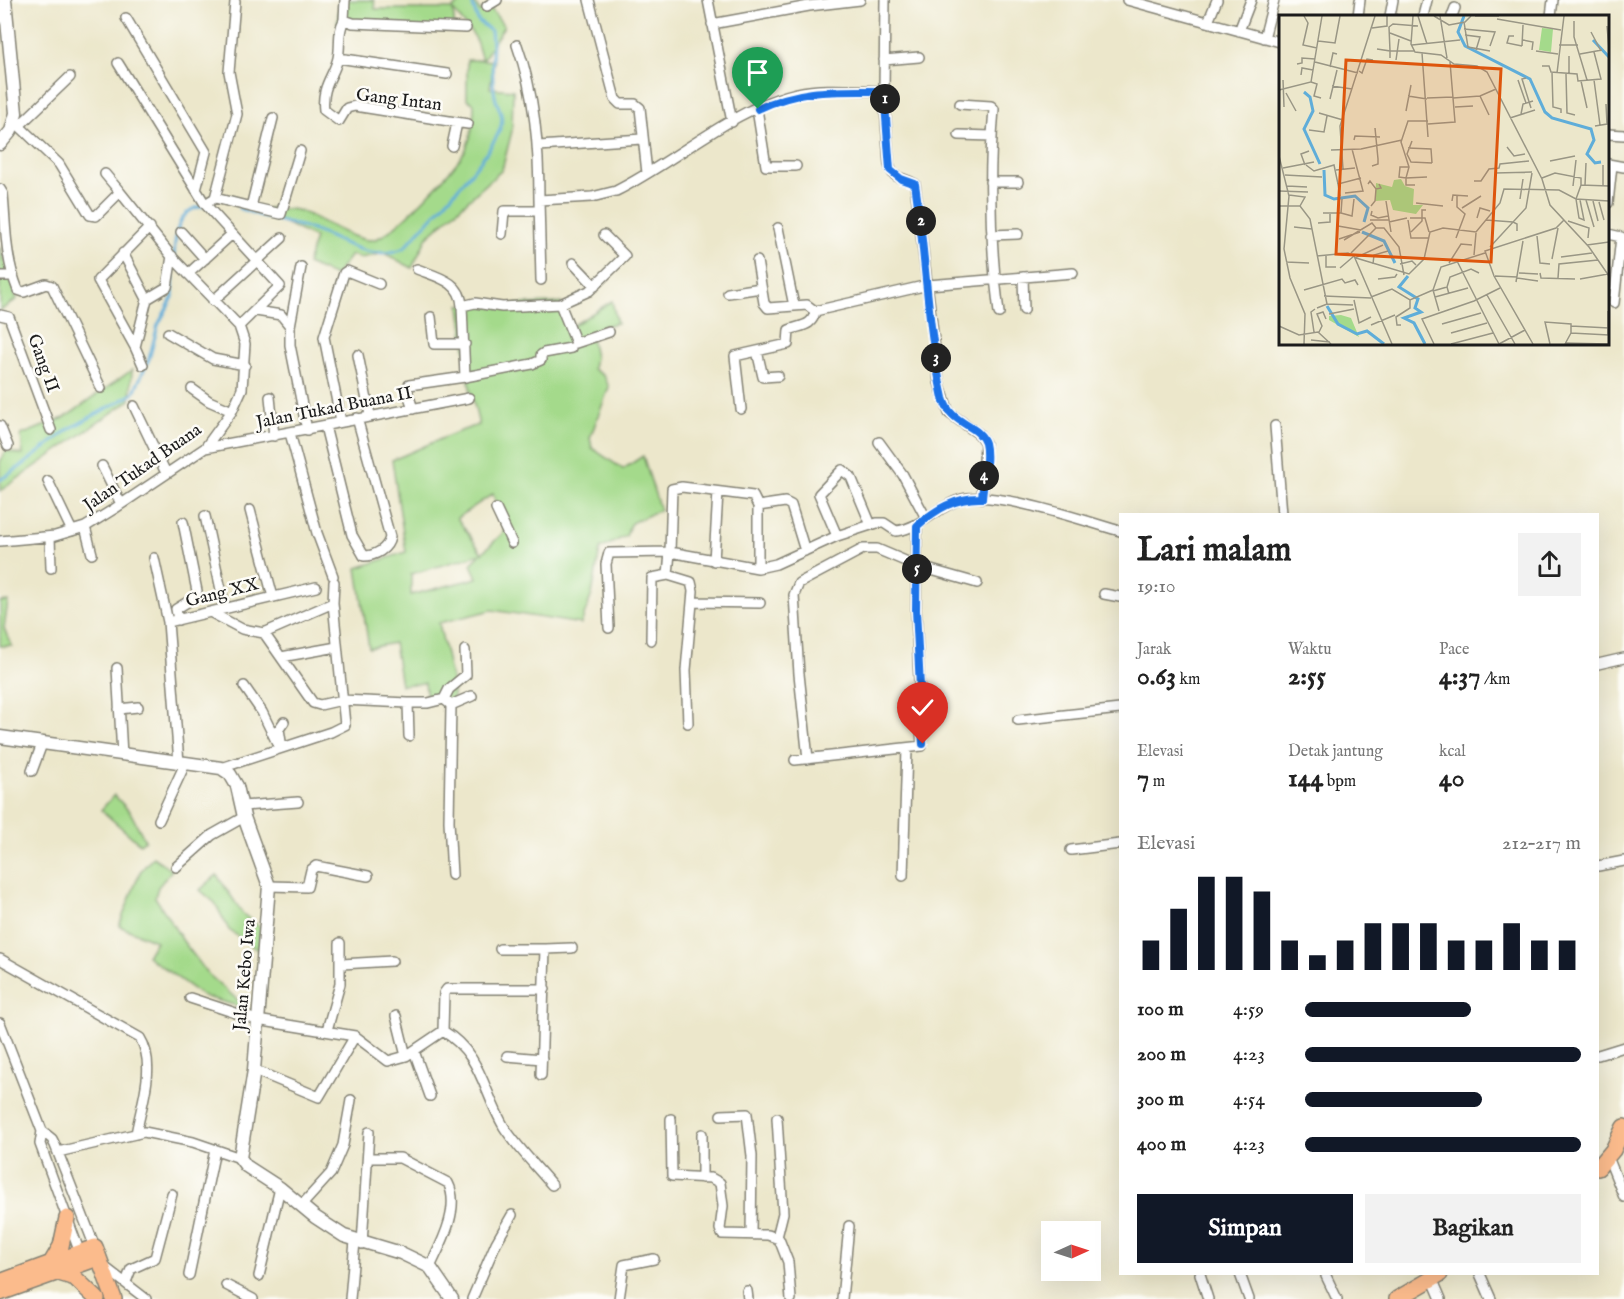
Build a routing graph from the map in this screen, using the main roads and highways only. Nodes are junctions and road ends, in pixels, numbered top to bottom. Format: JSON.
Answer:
{"nodes":[{"id":1,"x":1624,"y":1127,"type":"edge"},
{"id":2,"x":1603,"y":1162,"type":"edge"},
{"id":3,"x":67,"y":1218,"type":"road end"},
{"id":4,"x":91,"y":1257,"type":"junction"},
{"id":5,"x":53,"y":1267,"type":"junction"},
{"id":6,"x":1436,"y":1276,"type":"edge"},
{"id":7,"x":0,"y":1282,"type":"edge"},
{"id":8,"x":0,"y":1293,"type":"edge"},
{"id":9,"x":98,"y":1299,"type":"edge"},
{"id":10,"x":114,"y":1299,"type":"edge"},
{"id":11,"x":1397,"y":1299,"type":"edge"}],
"edges":[{"from":1,"to":2,"type":"highway"},
{"from":3,"to":5,"type":"highway"},
{"from":4,"to":5,"type":"highway"},
{"from":4,"to":9,"type":"highway"},
{"from":4,"to":10,"type":"highway"},
{"from":5,"to":7,"type":"highway"},
{"from":5,"to":8,"type":"highway"},
{"from":5,"to":9,"type":"highway"},
{"from":6,"to":11,"type":"highway"}]}
